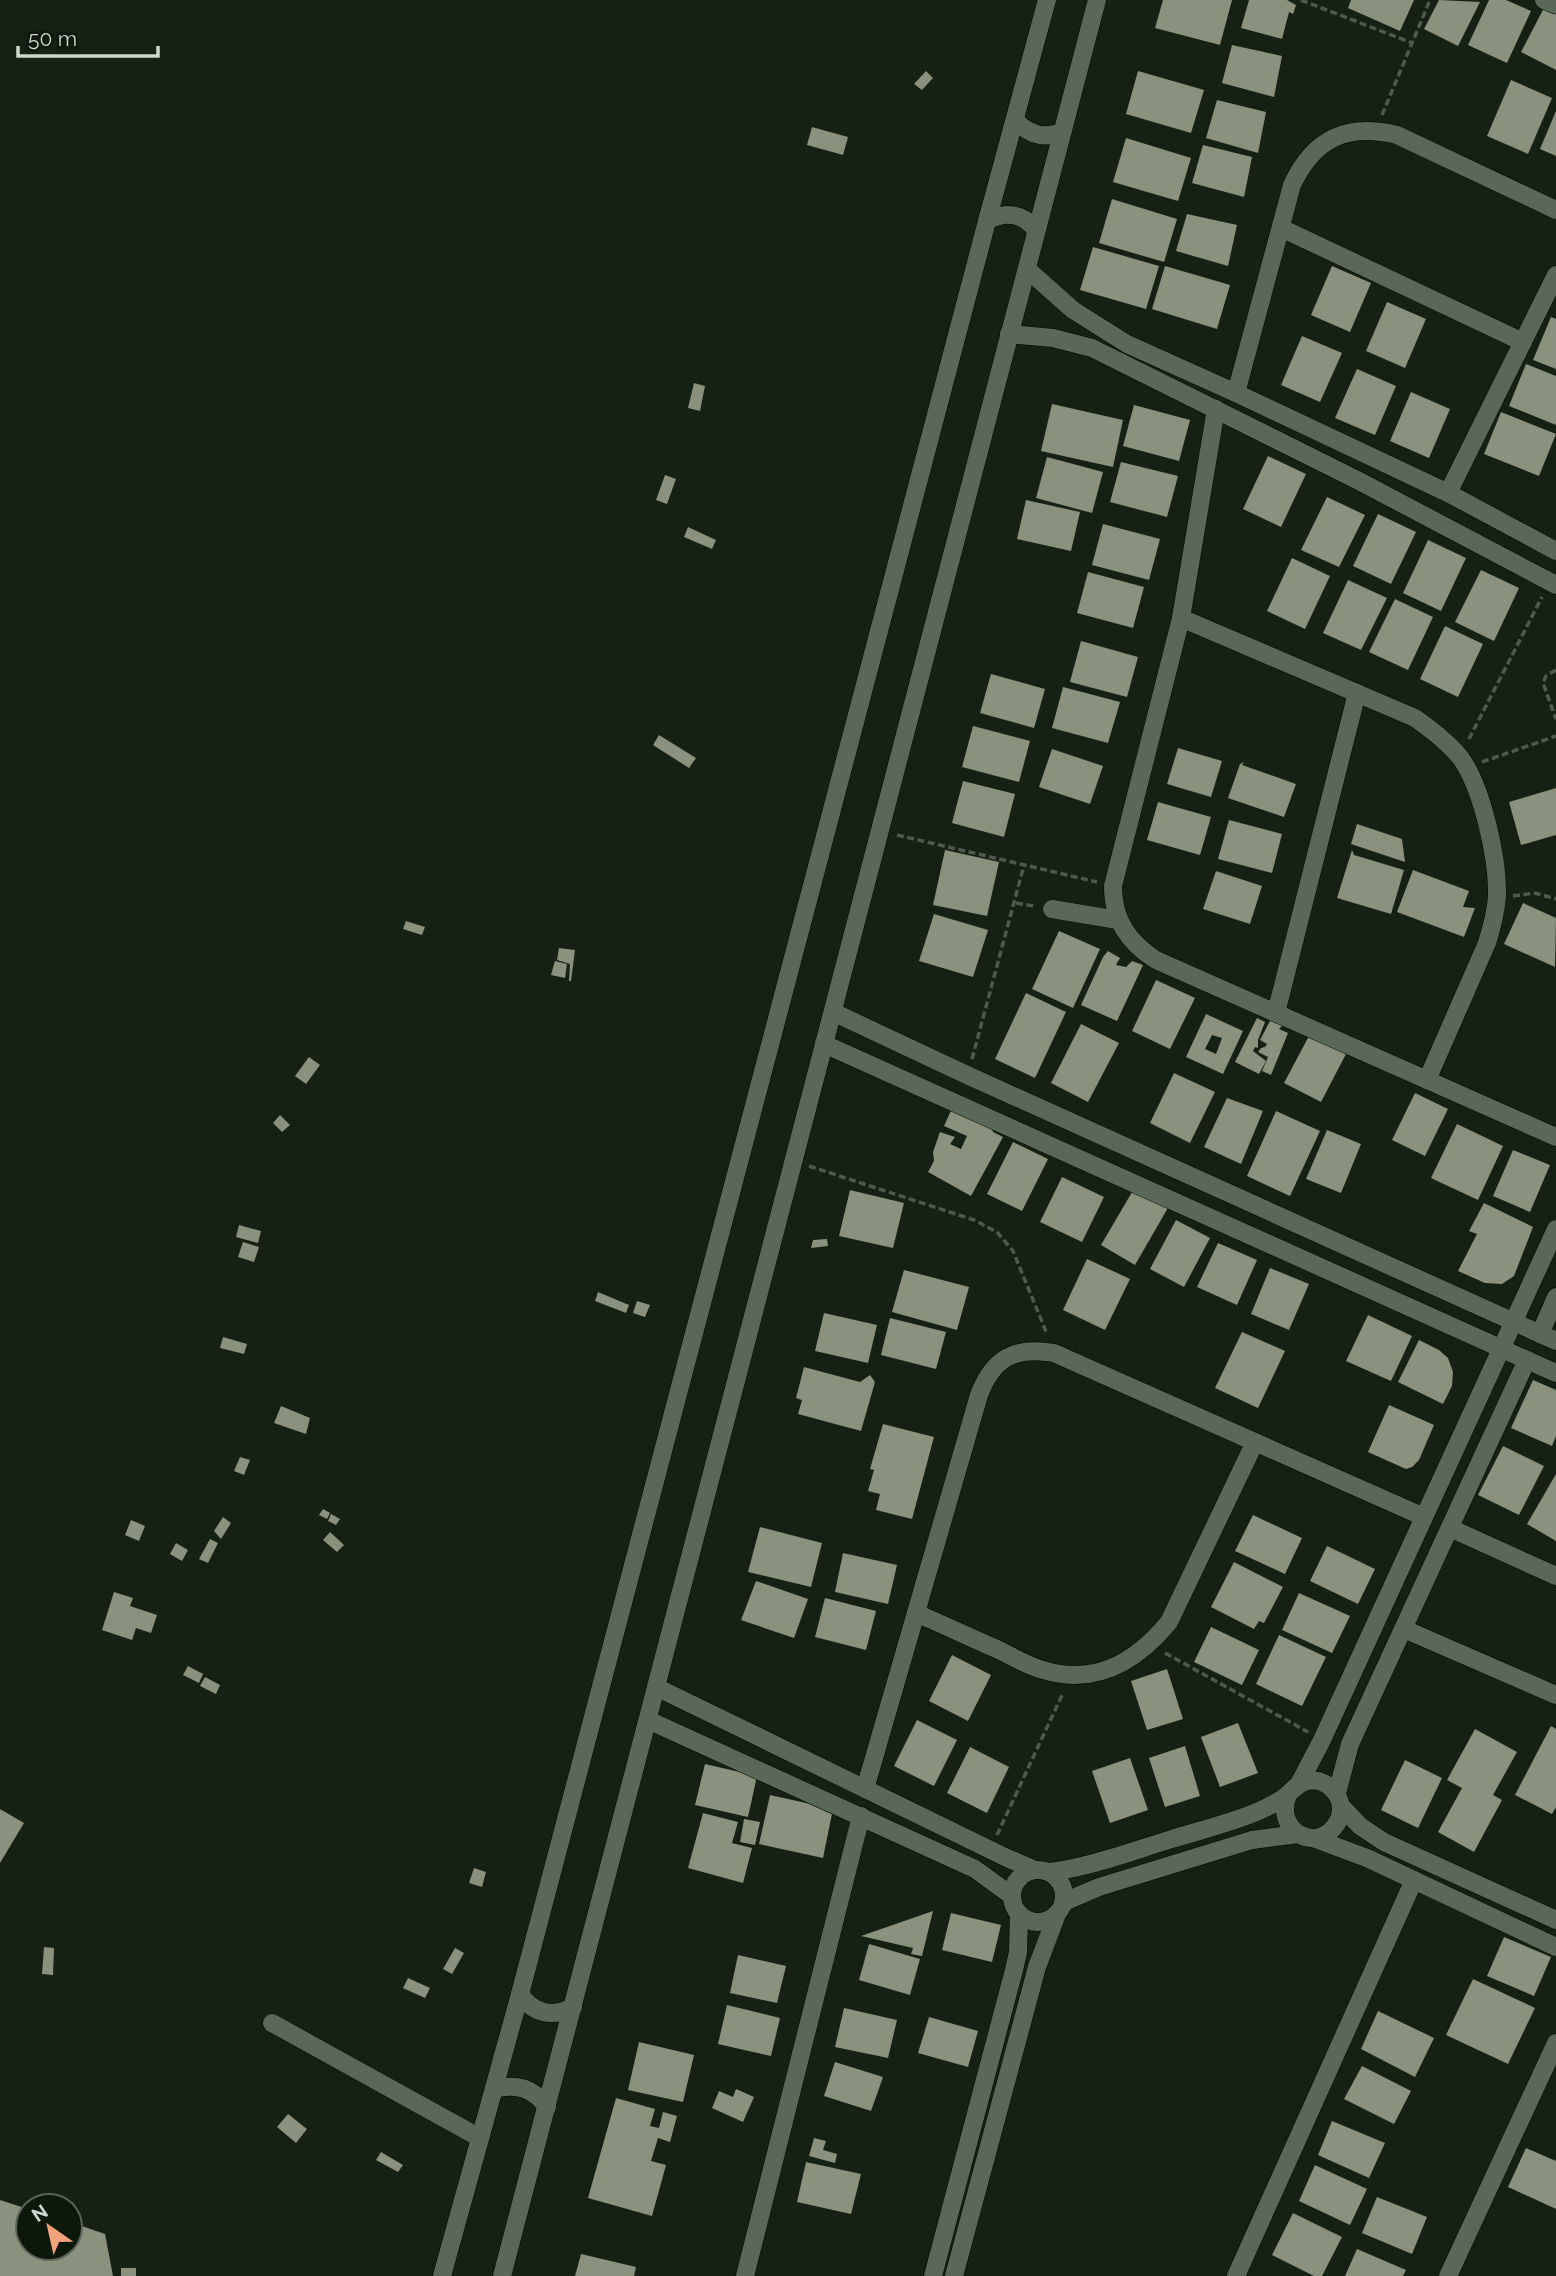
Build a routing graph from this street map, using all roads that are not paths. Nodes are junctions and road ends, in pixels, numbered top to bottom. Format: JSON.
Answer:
{"nodes":[{"id":1,"x":1047,"y":0,"type":"edge"},
{"id":2,"x":1097,"y":0,"type":"edge"},
{"id":3,"x":1544,"y":0,"type":"edge"},
{"id":4,"x":1556,"y":5,"type":"edge"},
{"id":5,"x":1016,"y":121,"type":"junction"},
{"id":6,"x":1062,"y":132,"type":"junction"},
{"id":7,"x":1556,"y":209,"type":"edge"},
{"id":8,"x":986,"y":221,"type":"junction"},
{"id":9,"x":1281,"y":228,"type":"junction"},
{"id":10,"x":1036,"y":230,"type":"junction"},
{"id":11,"x":1028,"y":270,"type":"junction"},
{"id":12,"x":1556,"y":275,"type":"edge"},
{"id":13,"x":1009,"y":334,"type":"junction"},
{"id":14,"x":1523,"y":342,"type":"junction"},
{"id":15,"x":1237,"y":393,"type":"junction"},
{"id":16,"x":1216,"y":409,"type":"junction"},
{"id":17,"x":1368,"y":456,"type":"junction"},
{"id":18,"x":1359,"y":481,"type":"junction"},
{"id":19,"x":1448,"y":493,"type":"junction"},
{"id":20,"x":1556,"y":551,"type":"edge"},
{"id":21,"x":1553,"y":584,"type":"edge"},
{"id":22,"x":1181,"y":618,"type":"junction"},
{"id":23,"x":1357,"y":693,"type":"junction"},
{"id":24,"x":1052,"y":909,"type":"dead end"},
{"id":25,"x":1118,"y":920,"type":"junction"},
{"id":26,"x":833,"y":1012,"type":"junction"},
{"id":27,"x":1276,"y":1013,"type":"junction"},
{"id":28,"x":824,"y":1044,"type":"junction"},
{"id":29,"x":1427,"y":1080,"type":"junction"},
{"id":30,"x":1093,"y":1132,"type":"junction"},
{"id":31,"x":1556,"y":1137,"type":"edge"},
{"id":32,"x":1081,"y":1159,"type":"junction"},
{"id":33,"x":1246,"y":1202,"type":"junction"},
{"id":34,"x":1236,"y":1228,"type":"junction"},
{"id":35,"x":1556,"y":1229,"type":"edge"},
{"id":36,"x":1556,"y":1297,"type":"edge"},
{"id":37,"x":1513,"y":1322,"type":"junction"},
{"id":38,"x":1548,"y":1338,"type":"edge"},
{"id":39,"x":1501,"y":1348,"type":"junction"},
{"id":40,"x":1527,"y":1360,"type":"junction"},
{"id":41,"x":1556,"y":1373,"type":"edge"},
{"id":42,"x":1255,"y":1443,"type":"junction"},
{"id":43,"x":1424,"y":1517,"type":"junction"},
{"id":44,"x":1450,"y":1528,"type":"junction"},
{"id":45,"x":1556,"y":1576,"type":"edge"},
{"id":46,"x":916,"y":1613,"type":"junction"},
{"id":47,"x":1404,"y":1629,"type":"junction"},
{"id":48,"x":656,"y":1687,"type":"junction"},
{"id":49,"x":1556,"y":1695,"type":"edge"},
{"id":50,"x":648,"y":1720,"type":"junction"},
{"id":51,"x":866,"y":1789,"type":"junction"},
{"id":52,"x":1293,"y":1789,"type":"junction"},
{"id":53,"x":1339,"y":1800,"type":"junction"},
{"id":54,"x":861,"y":1816,"type":"junction"},
{"id":55,"x":1306,"y":1836,"type":"junction"},
{"id":56,"x":1042,"y":1871,"type":"junction"},
{"id":57,"x":1414,"y":1880,"type":"junction"},
{"id":58,"x":1012,"y":1896,"type":"junction"},
{"id":59,"x":1060,"y":1908,"type":"junction"},
{"id":60,"x":1019,"y":1914,"type":"junction"},
{"id":61,"x":1556,"y":1920,"type":"edge"},
{"id":62,"x":1556,"y":1947,"type":"edge"},
{"id":63,"x":520,"y":1994,"type":"junction"},
{"id":64,"x":573,"y":2007,"type":"junction"},
{"id":65,"x":272,"y":2023,"type":"dead end"},
{"id":66,"x":1556,"y":2043,"type":"edge"},
{"id":67,"x":494,"y":2090,"type":"junction"},
{"id":68,"x":547,"y":2107,"type":"junction"},
{"id":69,"x":481,"y":2138,"type":"junction"},
{"id":70,"x":442,"y":2276,"type":"edge"},
{"id":71,"x":502,"y":2276,"type":"edge"},
{"id":72,"x":745,"y":2276,"type":"edge"},
{"id":73,"x":933,"y":2276,"type":"edge"},
{"id":74,"x":954,"y":2276,"type":"edge"},
{"id":75,"x":1236,"y":2276,"type":"edge"},
{"id":76,"x":1448,"y":2276,"type":"edge"}],
"edges":[{"from":1,"to":5,"type":"street"},
{"from":2,"to":6,"type":"street"},
{"from":3,"to":4,"type":"street"},
{"from":5,"to":6,"type":"street"},
{"from":5,"to":8,"type":"street"},
{"from":6,"to":10,"type":"street"},
{"from":7,"to":9,"type":"street"},
{"from":8,"to":10,"type":"street"},
{"from":8,"to":63,"type":"street"},
{"from":9,"to":14,"type":"street"},
{"from":9,"to":15,"type":"street"},
{"from":10,"to":11,"type":"street"},
{"from":11,"to":13,"type":"street"},
{"from":11,"to":15,"type":"street"},
{"from":12,"to":14,"type":"street"},
{"from":13,"to":16,"type":"street"},
{"from":13,"to":26,"type":"street"},
{"from":14,"to":19,"type":"street"},
{"from":15,"to":17,"type":"street"},
{"from":16,"to":18,"type":"street"},
{"from":16,"to":22,"type":"street"},
{"from":17,"to":18,"type":"street"},
{"from":17,"to":19,"type":"street"},
{"from":18,"to":21,"type":"street"},
{"from":19,"to":20,"type":"street"},
{"from":22,"to":23,"type":"street"},
{"from":22,"to":25,"type":"street"},
{"from":23,"to":27,"type":"street"},
{"from":23,"to":29,"type":"street"},
{"from":24,"to":25,"type":"street"},
{"from":25,"to":27,"type":"street"},
{"from":26,"to":28,"type":"street"},
{"from":26,"to":30,"type":"street"},
{"from":27,"to":29,"type":"street"},
{"from":28,"to":32,"type":"street"},
{"from":28,"to":48,"type":"street"},
{"from":29,"to":31,"type":"street"},
{"from":30,"to":32,"type":"street"},
{"from":30,"to":33,"type":"street"},
{"from":32,"to":34,"type":"street"},
{"from":33,"to":34,"type":"street"},
{"from":33,"to":37,"type":"street"},
{"from":34,"to":39,"type":"street"},
{"from":35,"to":37,"type":"street"},
{"from":36,"to":38,"type":"street"},
{"from":37,"to":38,"type":"street"},
{"from":37,"to":39,"type":"street"},
{"from":39,"to":40,"type":"street"},
{"from":39,"to":43,"type":"street"},
{"from":40,"to":41,"type":"street"},
{"from":40,"to":44,"type":"street"},
{"from":42,"to":43,"type":"street"},
{"from":42,"to":46,"type":"street"},
{"from":42,"to":46,"type":"street"},
{"from":43,"to":52,"type":"street"},
{"from":44,"to":45,"type":"street"},
{"from":44,"to":47,"type":"street"},
{"from":46,"to":51,"type":"street"},
{"from":47,"to":49,"type":"street"},
{"from":47,"to":53,"type":"street"},
{"from":48,"to":50,"type":"street"},
{"from":48,"to":51,"type":"street"},
{"from":50,"to":54,"type":"street"},
{"from":50,"to":64,"type":"street"},
{"from":51,"to":56,"type":"street"},
{"from":52,"to":53,"type":"street"},
{"from":52,"to":55,"type":"street"},
{"from":52,"to":56,"type":"street"},
{"from":53,"to":55,"type":"street"},
{"from":53,"to":61,"type":"street"},
{"from":54,"to":58,"type":"street"},
{"from":54,"to":72,"type":"street"},
{"from":55,"to":57,"type":"street"},
{"from":55,"to":59,"type":"street"},
{"from":56,"to":58,"type":"street"},
{"from":56,"to":59,"type":"street"},
{"from":57,"to":62,"type":"street"},
{"from":57,"to":75,"type":"street"},
{"from":58,"to":60,"type":"street"},
{"from":59,"to":60,"type":"street"},
{"from":59,"to":74,"type":"street"},
{"from":60,"to":73,"type":"street"},
{"from":63,"to":64,"type":"street"},
{"from":63,"to":67,"type":"street"},
{"from":64,"to":68,"type":"street"},
{"from":65,"to":69,"type":"street"},
{"from":66,"to":76,"type":"street"},
{"from":67,"to":68,"type":"street"},
{"from":67,"to":69,"type":"street"},
{"from":68,"to":71,"type":"street"},
{"from":69,"to":70,"type":"street"}]}
